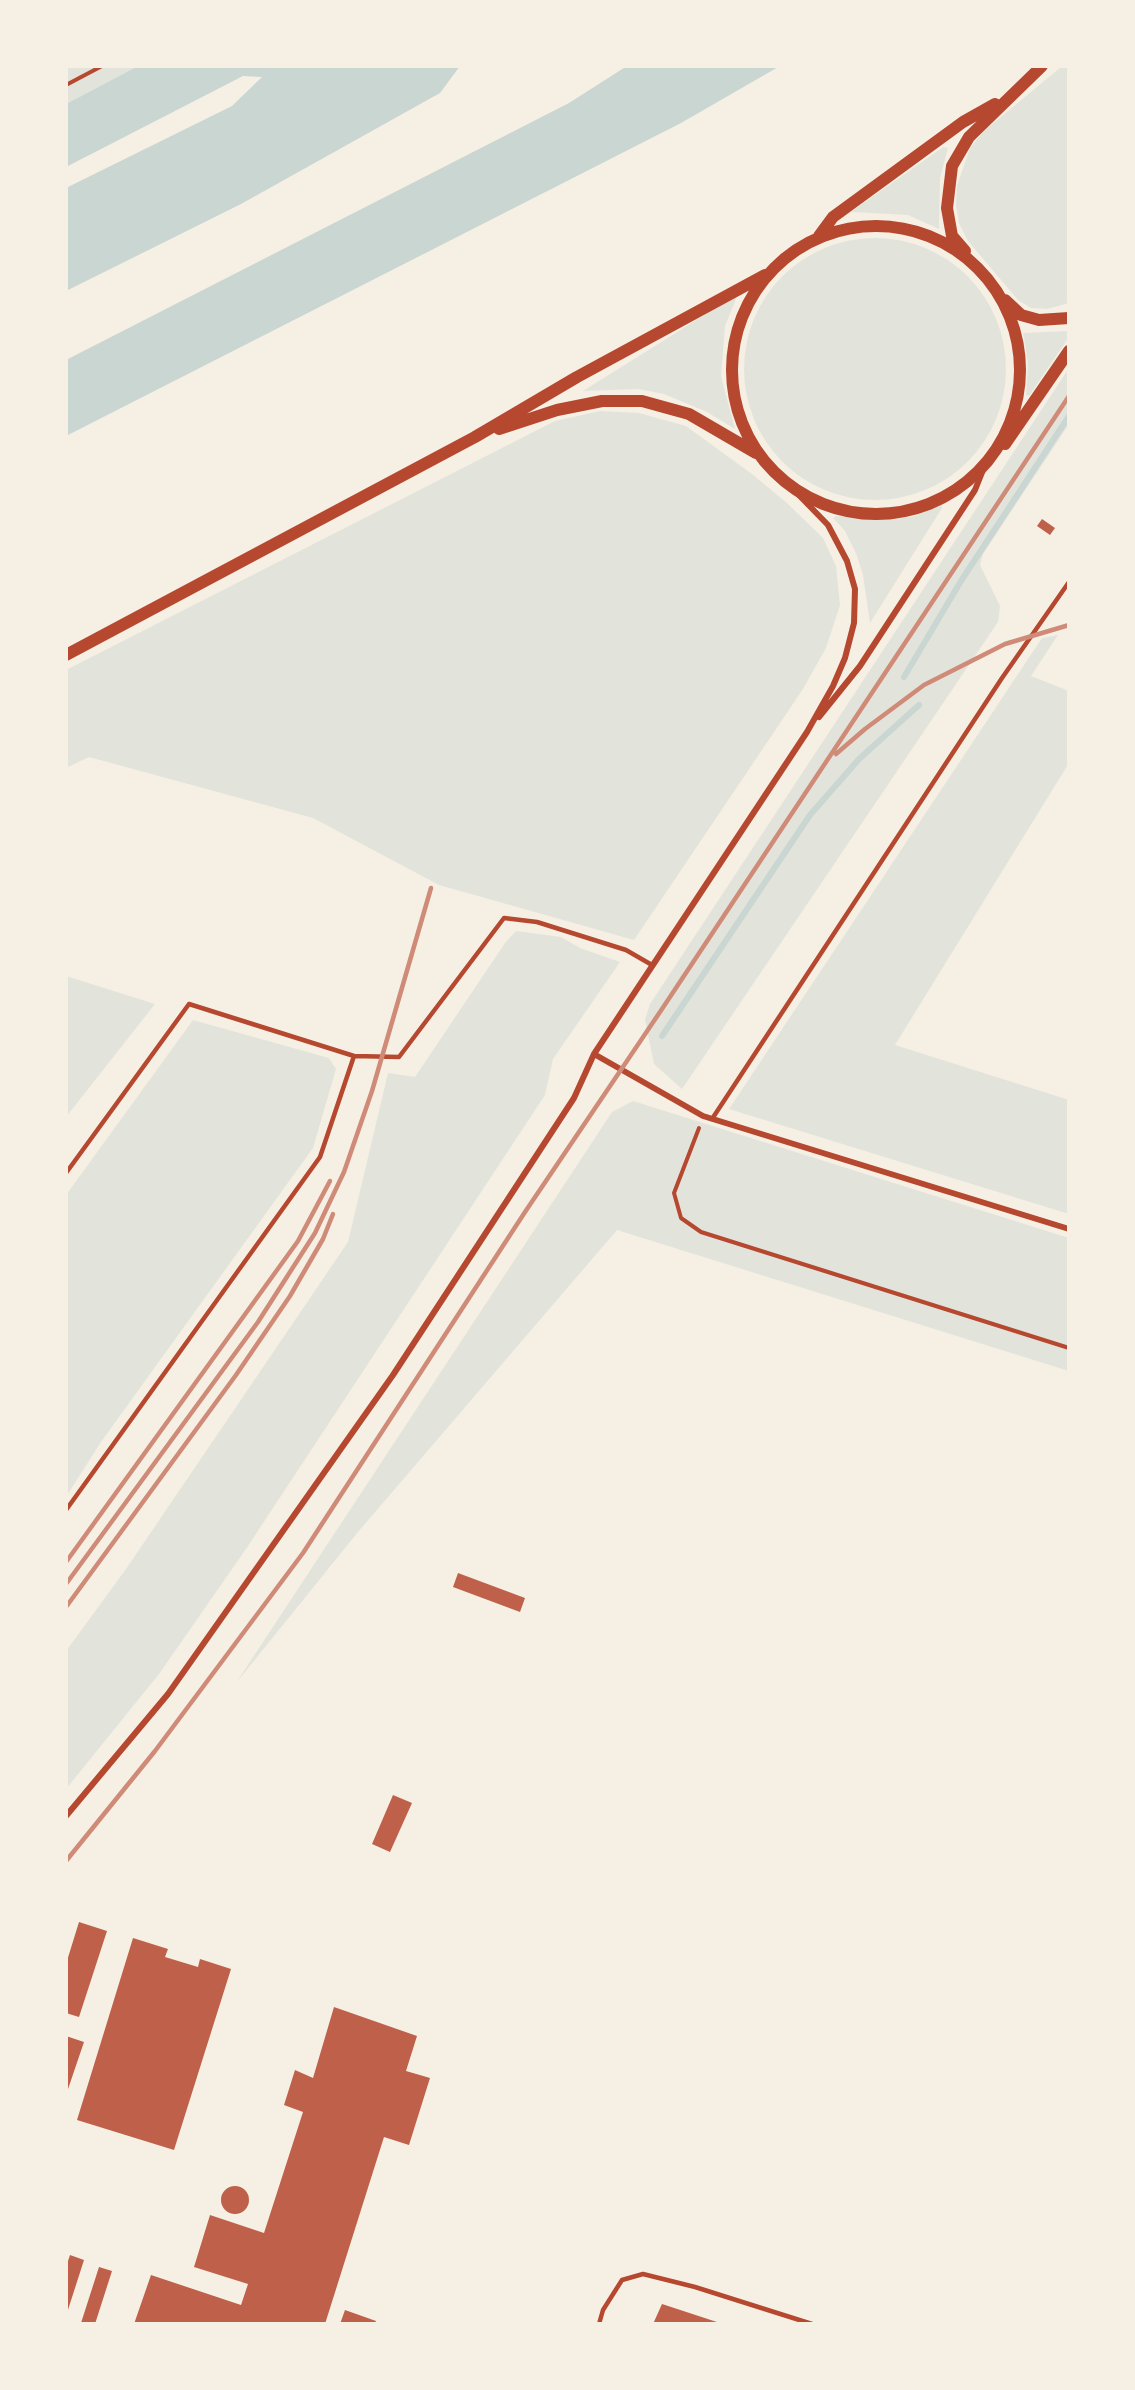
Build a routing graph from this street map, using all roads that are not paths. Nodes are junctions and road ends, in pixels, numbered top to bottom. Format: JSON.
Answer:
{"nodes":[{"id":1,"x":1042,"y":66,"type":"edge"},
{"id":2,"x":1009,"y":96,"type":"junction"},
{"id":3,"x":819,"y":236,"type":"junction"},
{"id":4,"x":981,"y":270,"type":"junction"},
{"id":5,"x":766,"y":274,"type":"junction"},
{"id":6,"x":1001,"y":296,"type":"junction"},
{"id":7,"x":1069,"y":318,"type":"edge"},
{"id":8,"x":1069,"y":351,"type":"edge"},
{"id":9,"x":475,"y":437,"type":"junction"},
{"id":10,"x":757,"y":453,"type":"junction"},
{"id":11,"x":988,"y":462,"type":"junction"},
{"id":12,"x":793,"y":489,"type":"junction"},
{"id":13,"x":1069,"y":582,"type":"edge"},
{"id":14,"x":66,"y":655,"type":"edge"},
{"id":15,"x":807,"y":732,"type":"junction"},
{"id":16,"x":652,"y":965,"type":"junction"},
{"id":17,"x":594,"y":1054,"type":"junction"},
{"id":18,"x":354,"y":1056,"type":"junction"},
{"id":19,"x":712,"y":1119,"type":"junction"},
{"id":20,"x":66,"y":1173,"type":"edge"},
{"id":21,"x":1069,"y":1229,"type":"edge"},
{"id":22,"x":66,"y":1510,"type":"edge"},
{"id":23,"x":66,"y":1816,"type":"edge"},
{"id":24,"x":599,"y":2324,"type":"edge"},
{"id":25,"x":812,"y":2324,"type":"edge"}],
"edges":[{"from":1,"to":2,"type":"main road"},
{"from":2,"to":3,"type":"main road"},
{"from":2,"to":4,"type":"main road"},
{"from":3,"to":4,"type":"main road"},
{"from":3,"to":5,"type":"main road"},
{"from":4,"to":6,"type":"main road"},
{"from":5,"to":9,"type":"main road"},
{"from":5,"to":10,"type":"main road"},
{"from":6,"to":7,"type":"main road"},
{"from":6,"to":11,"type":"main road"},
{"from":8,"to":11,"type":"main road"},
{"from":9,"to":10,"type":"main road"},
{"from":9,"to":14,"type":"main road"},
{"from":10,"to":12,"type":"main road"},
{"from":11,"to":12,"type":"main road"},
{"from":11,"to":15,"type":"street"},
{"from":12,"to":15,"type":"street"},
{"from":13,"to":19,"type":"lane"},
{"from":15,"to":16,"type":"street"},
{"from":16,"to":17,"type":"street"},
{"from":16,"to":18,"type":"lane"},
{"from":17,"to":19,"type":"street"},
{"from":17,"to":23,"type":"street"},
{"from":18,"to":20,"type":"lane"},
{"from":18,"to":22,"type":"lane"},
{"from":19,"to":21,"type":"street"},
{"from":24,"to":25,"type":"lane"}]}
